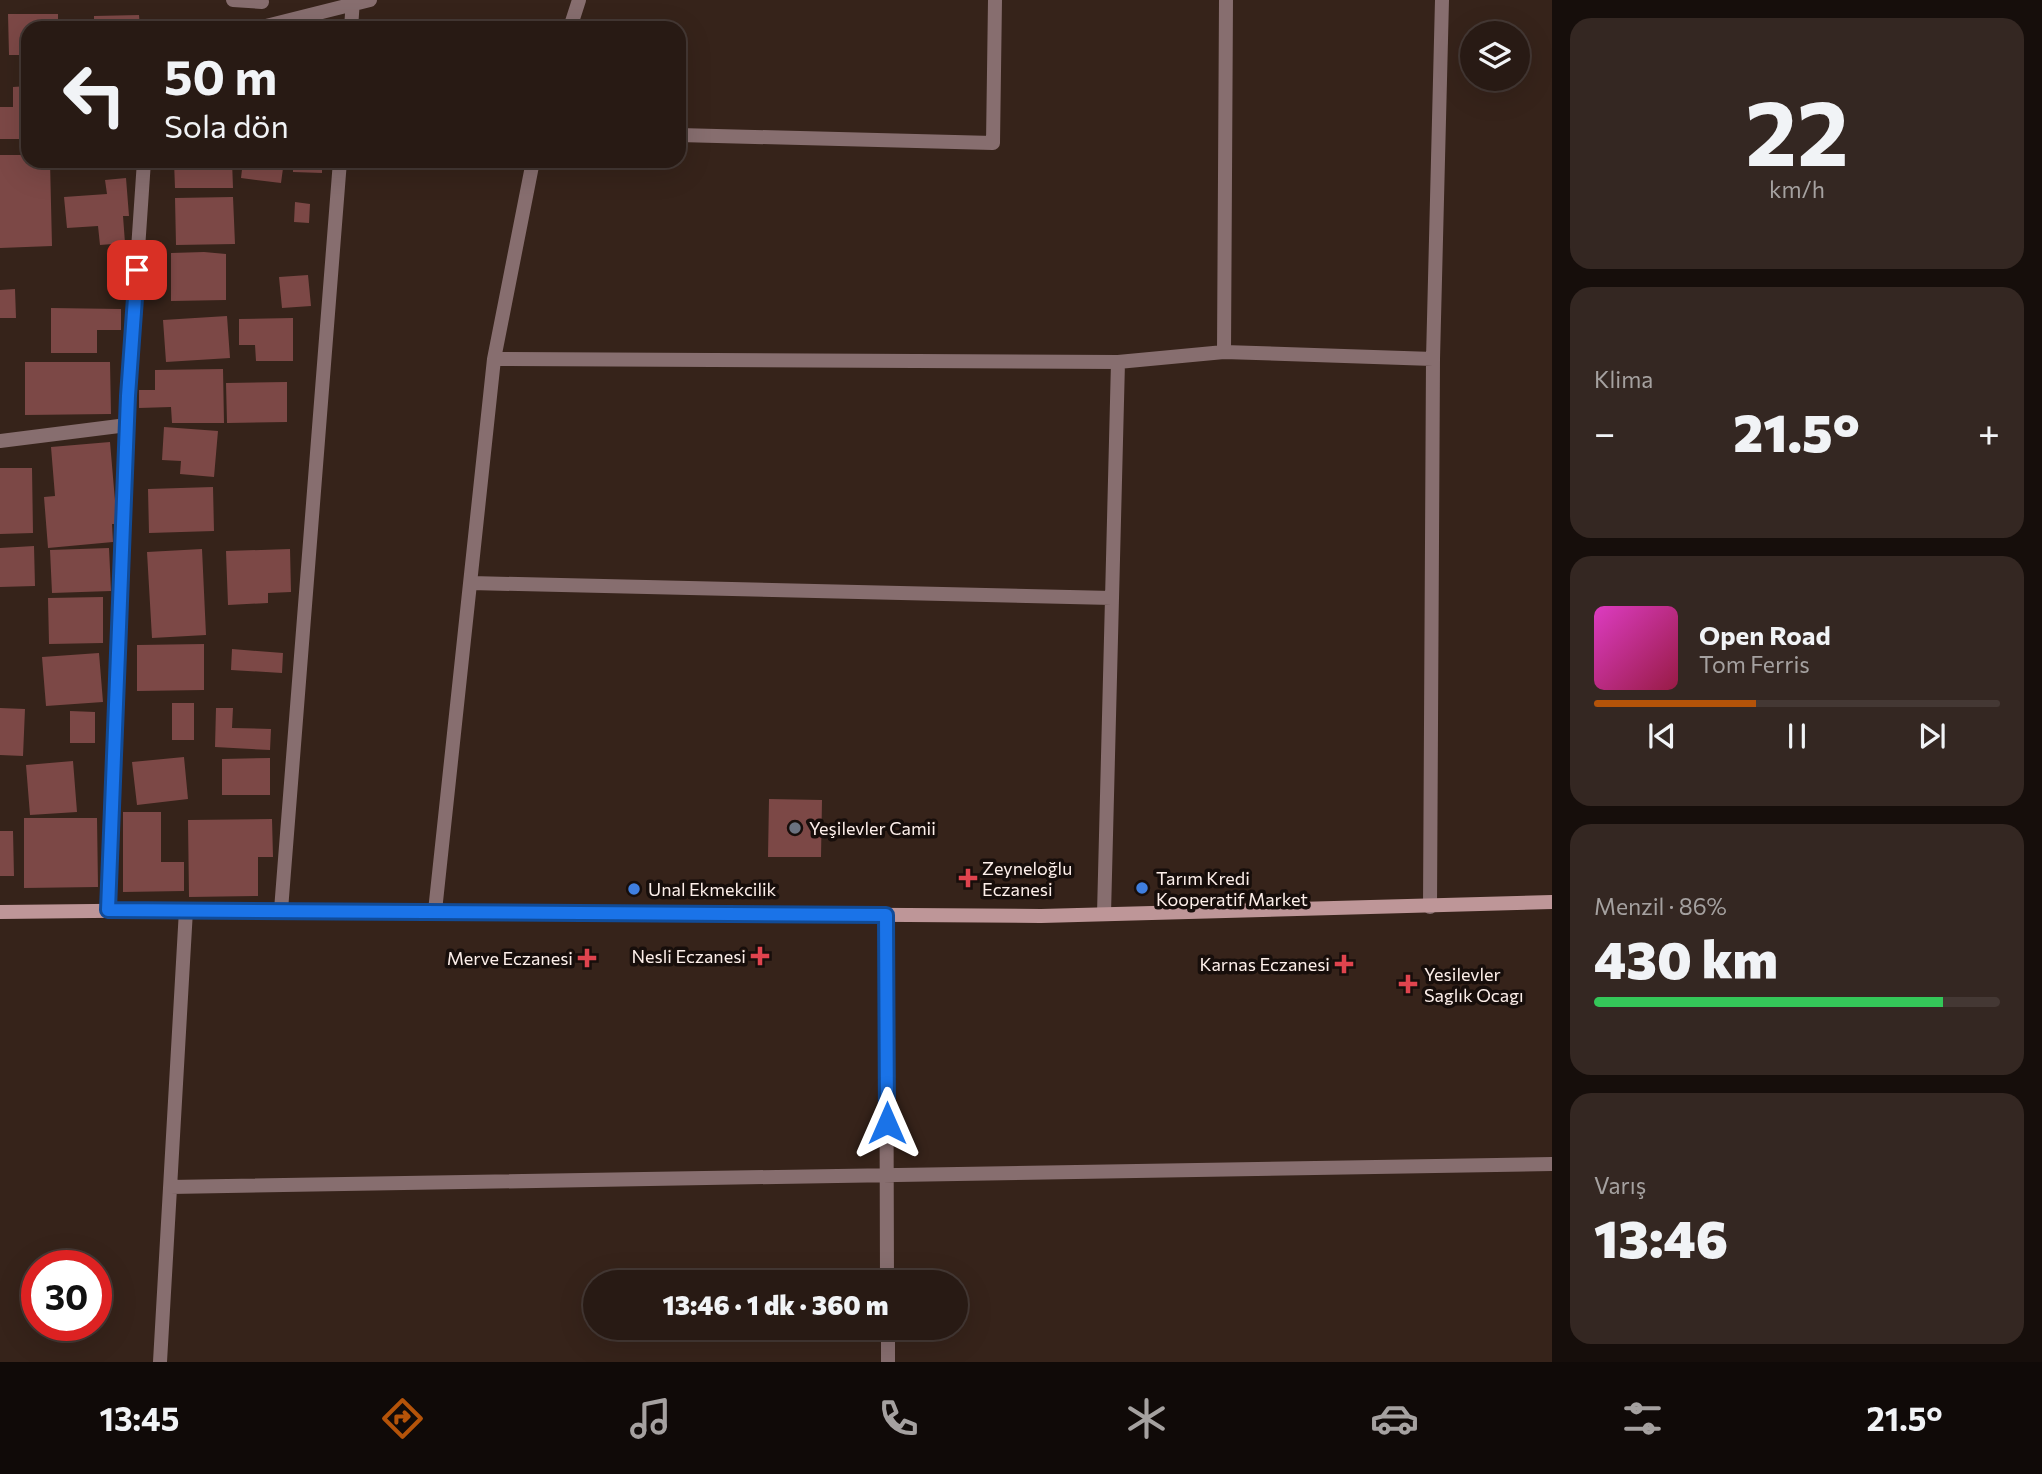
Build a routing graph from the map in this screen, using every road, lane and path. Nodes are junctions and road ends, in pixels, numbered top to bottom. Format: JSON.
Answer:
{"nodes":[{"id":1,"x":233,"y":0,"type":"edge"},
{"id":2,"x":370,"y":0,"type":"edge"},
{"id":3,"x":579,"y":0,"type":"edge"},
{"id":4,"x":995,"y":0,"type":"edge"},
{"id":5,"x":1226,"y":0,"type":"edge"},
{"id":6,"x":1441,"y":0,"type":"edge"},
{"id":7,"x":262,"y":1,"type":"edge"},
{"id":8,"x":353,"y":1,"type":"edge"},
{"id":9,"x":260,"y":21,"type":"edge"},
{"id":10,"x":281,"y":21,"type":"edge"},
{"id":11,"x":352,"y":21,"type":"edge"},
{"id":12,"x":572,"y":21,"type":"edge"},
{"id":13,"x":686,"y":135,"type":"edge"},
{"id":14,"x":144,"y":168,"type":"edge"},
{"id":15,"x":339,"y":168,"type":"edge"},
{"id":16,"x":532,"y":168,"type":"edge"},
{"id":17,"x":1224,"y":352,"type":"junction"},
{"id":18,"x":494,"y":359,"type":"junction"},
{"id":19,"x":1433,"y":359,"type":"junction"},
{"id":20,"x":1118,"y":362,"type":"junction"},
{"id":21,"x":127,"y":425,"type":"junction"},
{"id":22,"x":0,"y":441,"type":"edge"},
{"id":23,"x":471,"y":583,"type":"junction"},
{"id":24,"x":1112,"y":598,"type":"junction"},
{"id":25,"x":1552,"y":902,"type":"edge"},
{"id":26,"x":1430,"y":907,"type":"junction"},
{"id":27,"x":186,"y":909,"type":"junction"},
{"id":28,"x":108,"y":910,"type":"junction"},
{"id":29,"x":281,"y":910,"type":"junction"},
{"id":30,"x":435,"y":911,"type":"junction"},
{"id":31,"x":0,"y":912,"type":"edge"},
{"id":32,"x":1104,"y":914,"type":"junction"},
{"id":33,"x":886,"y":915,"type":"junction"},
{"id":34,"x":1552,"y":1164,"type":"edge"},
{"id":35,"x":887,"y":1175,"type":"junction"},
{"id":36,"x":170,"y":1186,"type":"junction"},
{"id":37,"x":887,"y":1270,"type":"edge"},
{"id":38,"x":888,"y":1340,"type":"edge"},
{"id":39,"x":160,"y":1362,"type":"edge"},
{"id":40,"x":888,"y":1362,"type":"edge"}],
"edges":[{"from":1,"to":7,"type":"street"},
{"from":2,"to":8,"type":"street"},
{"from":3,"to":12,"type":"street"},
{"from":4,"to":13,"type":"street"},
{"from":5,"to":17,"type":"street"},
{"from":6,"to":19,"type":"street"},
{"from":7,"to":9,"type":"street"},
{"from":8,"to":10,"type":"street"},
{"from":8,"to":11,"type":"street"},
{"from":14,"to":21,"type":"street"},
{"from":15,"to":29,"type":"street"},
{"from":16,"to":18,"type":"street"},
{"from":17,"to":19,"type":"street"},
{"from":17,"to":20,"type":"street"},
{"from":18,"to":20,"type":"street"},
{"from":18,"to":23,"type":"street"},
{"from":19,"to":26,"type":"street"},
{"from":20,"to":24,"type":"street"},
{"from":21,"to":22,"type":"street"},
{"from":21,"to":28,"type":"street"},
{"from":23,"to":24,"type":"street"},
{"from":23,"to":30,"type":"street"},
{"from":24,"to":32,"type":"street"},
{"from":25,"to":26,"type":"main road"},
{"from":26,"to":32,"type":"main road"},
{"from":27,"to":28,"type":"main road"},
{"from":27,"to":29,"type":"main road"},
{"from":27,"to":36,"type":"street"},
{"from":28,"to":31,"type":"main road"},
{"from":29,"to":30,"type":"main road"},
{"from":30,"to":33,"type":"main road"},
{"from":32,"to":33,"type":"main road"},
{"from":33,"to":35,"type":"street"},
{"from":34,"to":35,"type":"street"},
{"from":35,"to":36,"type":"street"},
{"from":35,"to":37,"type":"street"},
{"from":36,"to":39,"type":"street"},
{"from":38,"to":40,"type":"street"}]}
